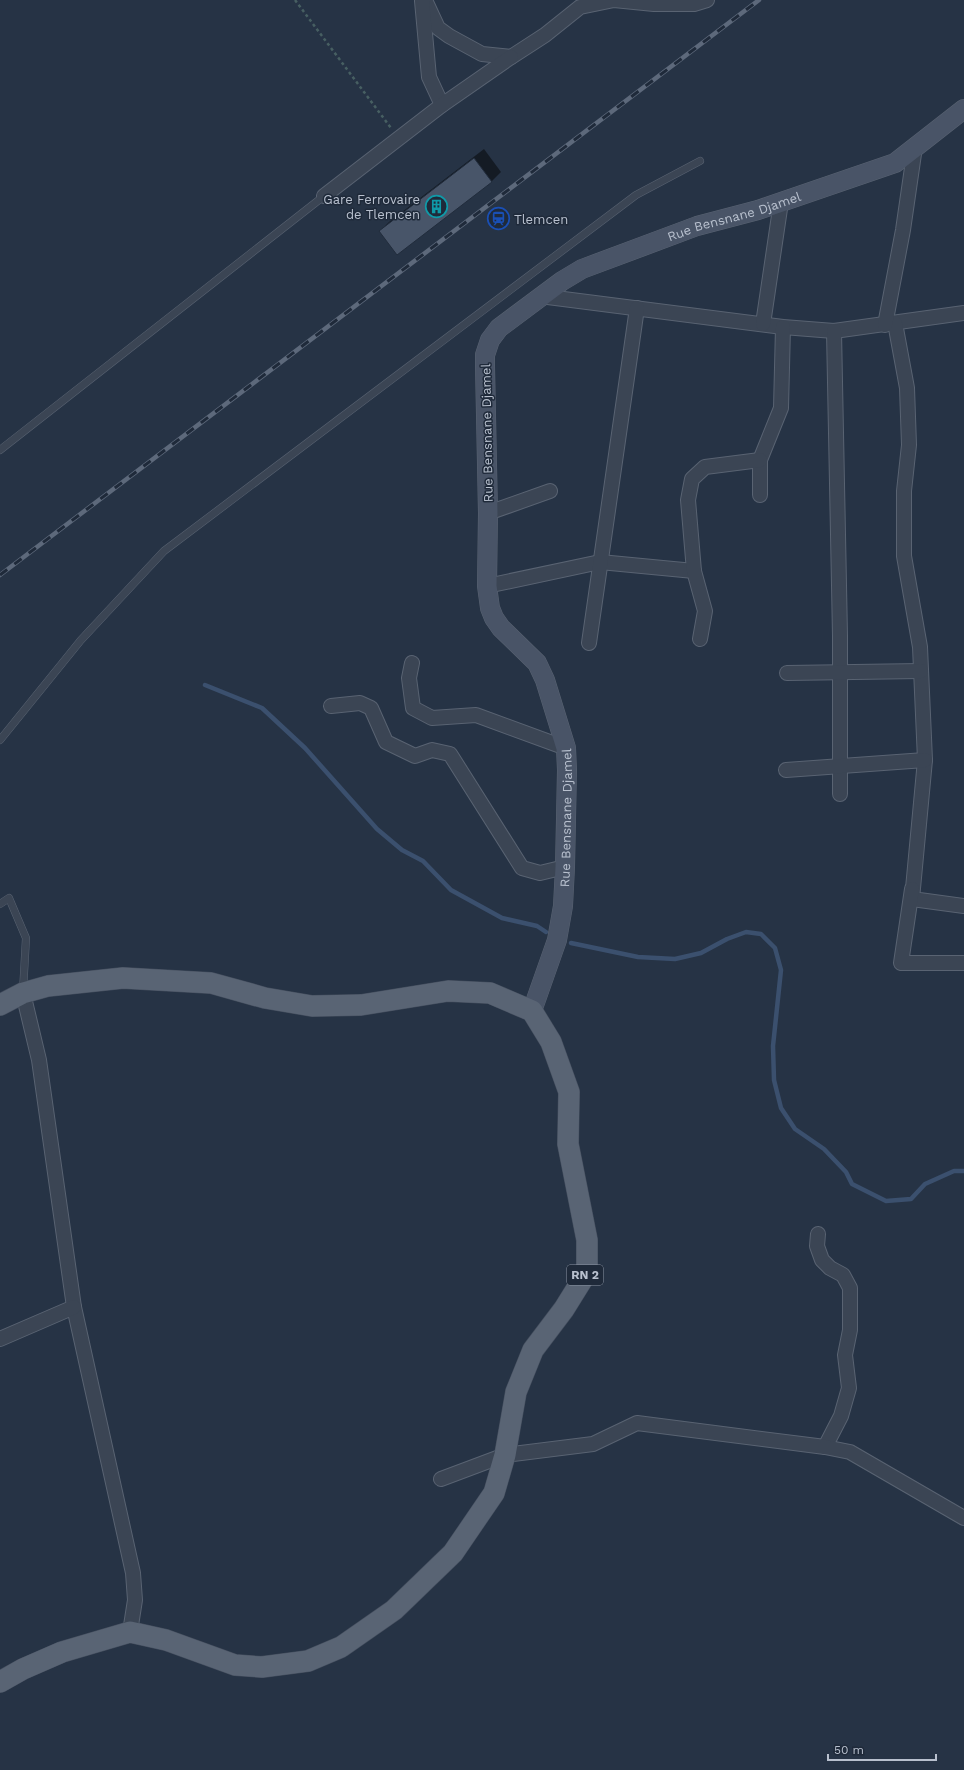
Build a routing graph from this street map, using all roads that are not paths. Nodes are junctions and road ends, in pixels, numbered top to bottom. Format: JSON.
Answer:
{"nodes":[{"id":1,"x":424,"y":0,"type":"edge"},
{"id":2,"x":707,"y":0,"type":"edge"},
{"id":3,"x":511,"y":57,"type":"junction"},
{"id":4,"x":442,"y":105,"type":"junction"},
{"id":5,"x":964,"y":109,"type":"edge"},
{"id":6,"x":915,"y":147,"type":"junction"},
{"id":7,"x":700,"y":161,"type":"dead end"},
{"id":8,"x":324,"y":196,"type":"joint"},
{"id":9,"x":781,"y":202,"type":"junction"},
{"id":10,"x":540,"y":296,"type":"junction"},
{"id":11,"x":637,"y":308,"type":"junction"},
{"id":12,"x":964,"y":313,"type":"edge"},
{"id":13,"x":763,"y":324,"type":"junction"},
{"id":14,"x":890,"y":324,"type":"junction"},
{"id":15,"x":783,"y":327,"type":"junction"},
{"id":16,"x":834,"y":331,"type":"junction"},
{"id":17,"x":0,"y":450,"type":"edge"},
{"id":18,"x":760,"y":460,"type":"junction"},
{"id":19,"x":550,"y":491,"type":"dead end"},
{"id":20,"x":760,"y":495,"type":"dead end"},
{"id":21,"x":488,"y":513,"type":"junction"},
{"id":22,"x":600,"y":562,"type":"junction"},
{"id":23,"x":694,"y":571,"type":"junction"},
{"id":24,"x":487,"y":586,"type":"junction"},
{"id":25,"x":700,"y":639,"type":"dead end"},
{"id":26,"x":589,"y":643,"type":"dead end"},
{"id":27,"x":412,"y":663,"type":"dead end"},
{"id":28,"x":920,"y":671,"type":"junction"},
{"id":29,"x":787,"y":672,"type":"dead end"},
{"id":30,"x":840,"y":673,"type":"junction"},
{"id":31,"x":332,"y":706,"type":"dead end"},
{"id":32,"x":0,"y":740,"type":"edge"},
{"id":33,"x":566,"y":748,"type":"junction"},
{"id":34,"x":925,"y":760,"type":"junction"},
{"id":35,"x":840,"y":766,"type":"junction"},
{"id":36,"x":786,"y":770,"type":"dead end"},
{"id":37,"x":840,"y":794,"type":"dead end"},
{"id":38,"x":566,"y":867,"type":"junction"},
{"id":39,"x":913,"y":882,"type":"junction"},
{"id":40,"x":0,"y":904,"type":"edge"},
{"id":41,"x":964,"y":906,"type":"edge"},
{"id":42,"x":964,"y":964,"type":"edge"},
{"id":43,"x":23,"y":993,"type":"junction"},
{"id":44,"x":0,"y":1005,"type":"edge"},
{"id":45,"x":532,"y":1011,"type":"junction"},
{"id":46,"x":818,"y":1234,"type":"dead end"},
{"id":47,"x":74,"y":1307,"type":"junction"},
{"id":48,"x":0,"y":1339,"type":"edge"},
{"id":49,"x":825,"y":1447,"type":"junction"},
{"id":50,"x":505,"y":1455,"type":"junction"},
{"id":51,"x":441,"y":1478,"type":"dead end"},
{"id":52,"x":964,"y":1518,"type":"edge"},
{"id":53,"x":130,"y":1632,"type":"junction"},
{"id":54,"x":0,"y":1682,"type":"edge"}],
"edges":[{"from":1,"to":3,"type":"street"},
{"from":1,"to":4,"type":"street"},
{"from":2,"to":3,"type":"street"},
{"from":3,"to":4,"type":"street"},
{"from":4,"to":8,"type":"street"},
{"from":5,"to":6,"type":"main road","name":"Rue Bensnane Djamel"},
{"from":6,"to":9,"type":"main road","name":"Rue Bensnane Djamel"},
{"from":6,"to":14,"type":"street"},
{"from":7,"to":32,"type":"lane"},
{"from":8,"to":17,"type":"lane"},
{"from":9,"to":10,"type":"main road","name":"Rue Bensnane Djamel"},
{"from":9,"to":13,"type":"street"},
{"from":10,"to":11,"type":"street"},
{"from":10,"to":21,"type":"main road","name":"Rue Bensnane Djamel"},
{"from":11,"to":13,"type":"street"},
{"from":11,"to":22,"type":"street"},
{"from":12,"to":14,"type":"street"},
{"from":13,"to":15,"type":"street"},
{"from":14,"to":16,"type":"street"},
{"from":14,"to":28,"type":"street"},
{"from":15,"to":16,"type":"street"},
{"from":15,"to":18,"type":"street"},
{"from":16,"to":30,"type":"street"},
{"from":18,"to":20,"type":"street"},
{"from":18,"to":23,"type":"street"},
{"from":19,"to":21,"type":"street"},
{"from":21,"to":24,"type":"main road","name":"Rue Bensnane Djamel"},
{"from":22,"to":23,"type":"street"},
{"from":22,"to":24,"type":"street"},
{"from":22,"to":26,"type":"street"},
{"from":23,"to":25,"type":"street"},
{"from":24,"to":33,"type":"main road","name":"Rue Bensnane Djamel"},
{"from":27,"to":33,"type":"street"},
{"from":28,"to":30,"type":"street"},
{"from":28,"to":34,"type":"street"},
{"from":29,"to":30,"type":"street"},
{"from":30,"to":35,"type":"street"},
{"from":31,"to":38,"type":"street"},
{"from":33,"to":38,"type":"main road","name":"Rue Bensnane Djamel"},
{"from":34,"to":35,"type":"street"},
{"from":34,"to":39,"type":"street"},
{"from":35,"to":36,"type":"street"},
{"from":35,"to":37,"type":"street"},
{"from":38,"to":45,"type":"main road","name":"Rue Bensnane Djamel"},
{"from":39,"to":41,"type":"street"},
{"from":39,"to":42,"type":"street"},
{"from":40,"to":43,"type":"lane"},
{"from":43,"to":44,"type":"main road"},
{"from":43,"to":45,"type":"main road"},
{"from":43,"to":47,"type":"street"},
{"from":45,"to":50,"type":"main road","number":"RN 2"},
{"from":46,"to":49,"type":"street"},
{"from":47,"to":48,"type":"street"},
{"from":47,"to":53,"type":"street"},
{"from":49,"to":50,"type":"street"},
{"from":49,"to":52,"type":"street"},
{"from":50,"to":51,"type":"street"},
{"from":50,"to":53,"type":"main road","number":"RN 2"},
{"from":53,"to":54,"type":"main road","number":"RN 2"}]}
